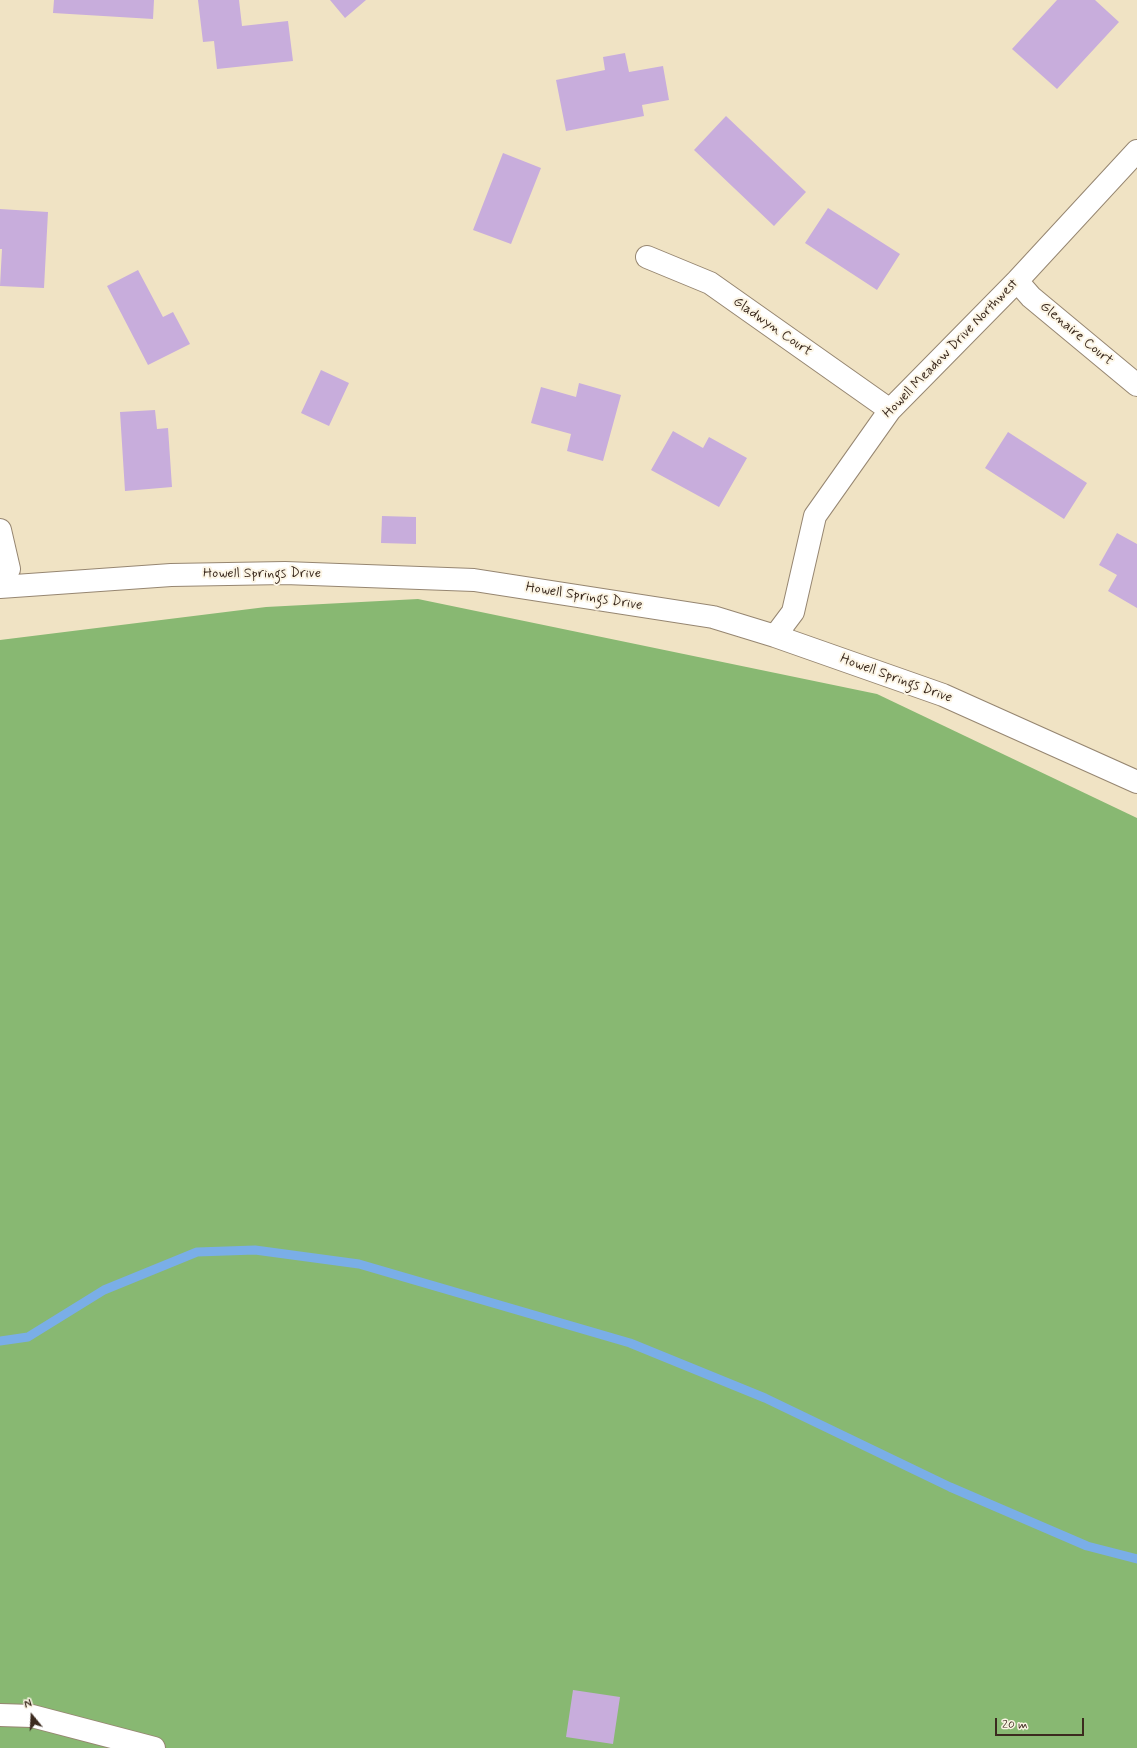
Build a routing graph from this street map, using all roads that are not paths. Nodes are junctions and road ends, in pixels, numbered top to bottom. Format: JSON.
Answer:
{"nodes":[{"id":1,"x":1137,"y":151,"type":"edge"},
{"id":2,"x":647,"y":256,"type":"dead end"},
{"id":3,"x":1017,"y":281,"type":"junction"},
{"id":4,"x":1137,"y":385,"type":"edge"},
{"id":5,"x":890,"y":410,"type":"junction"},
{"id":6,"x":0,"y":530,"type":"edge"},
{"id":7,"x":0,"y":582,"type":"edge"},
{"id":8,"x":0,"y":587,"type":"edge"},
{"id":9,"x":775,"y":636,"type":"junction"},
{"id":10,"x":1137,"y":782,"type":"edge"},
{"id":11,"x":0,"y":1715,"type":"edge"},
{"id":12,"x":154,"y":1748,"type":"edge"}],
"edges":[{"from":1,"to":3,"type":"street","name":"Howell Meadow Drive Northwest"},
{"from":2,"to":5,"type":"street","name":"Gladwyn Court"},
{"from":3,"to":4,"type":"street","name":"Glenaire Court"},
{"from":3,"to":5,"type":"street","name":"Howell Meadow Drive Northwest"},
{"from":5,"to":9,"type":"street","name":"Howell Meadow Drive Northwest"},
{"from":6,"to":7,"type":"street"},
{"from":8,"to":9,"type":"street","name":"Howell Springs Drive"},
{"from":9,"to":10,"type":"street","name":"Howell Springs Drive"},
{"from":11,"to":12,"type":"street"}]}
